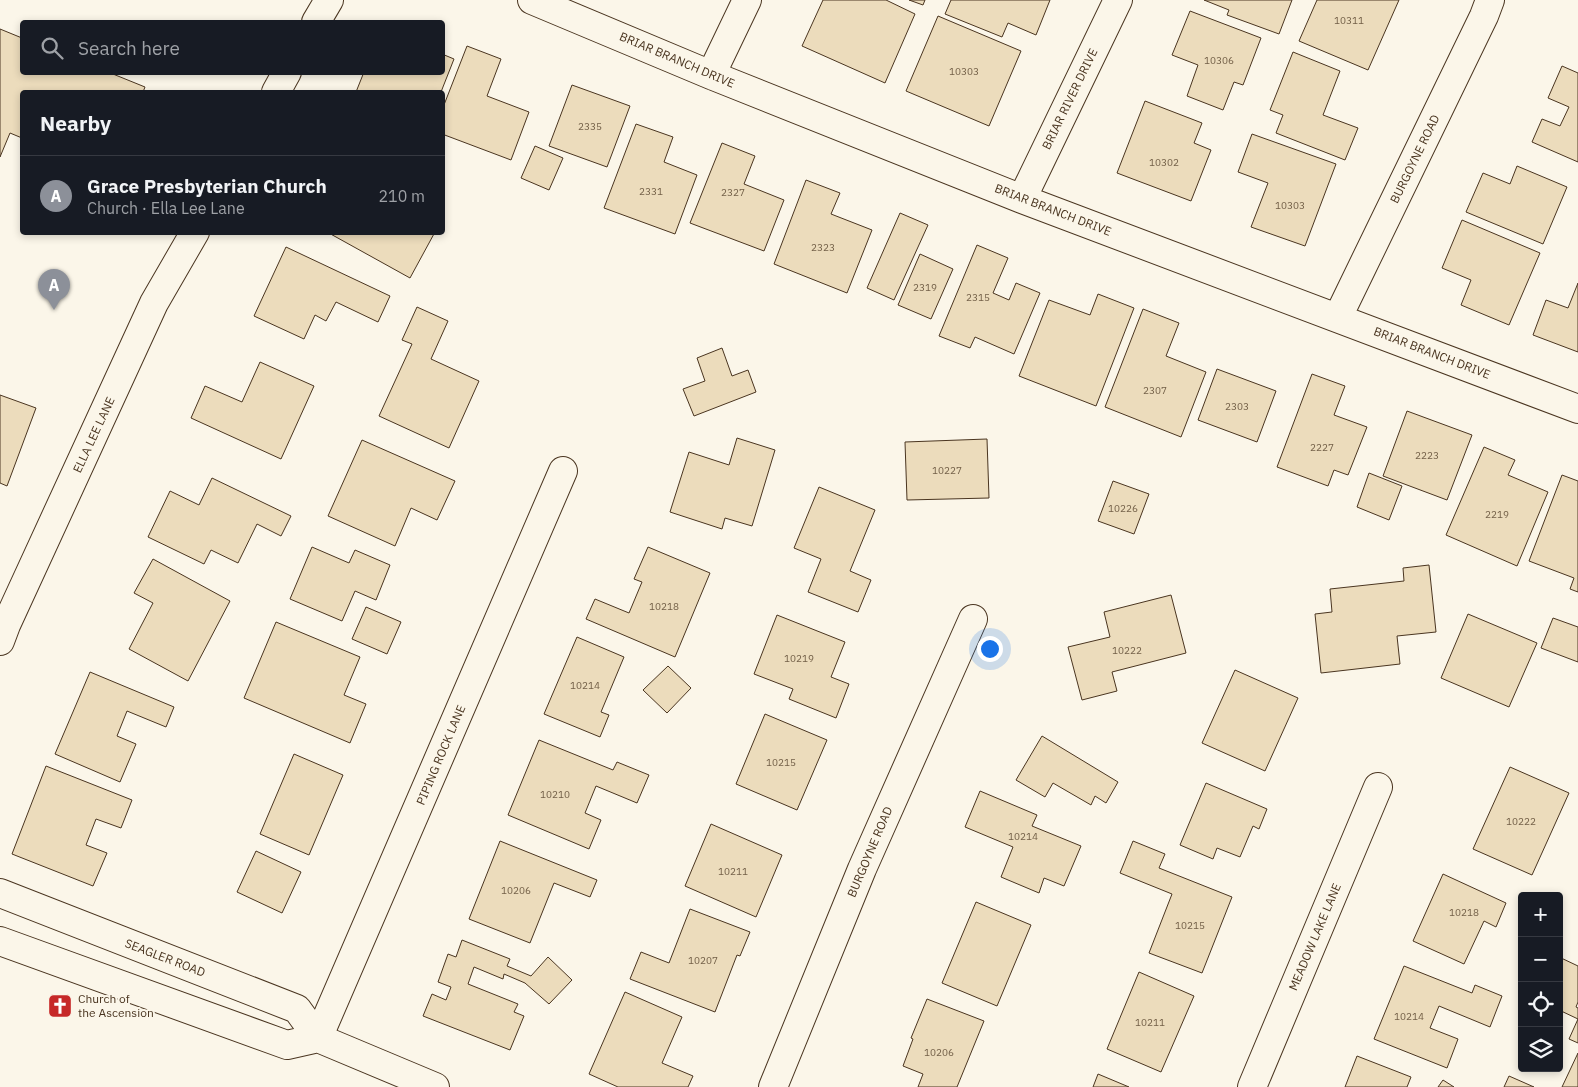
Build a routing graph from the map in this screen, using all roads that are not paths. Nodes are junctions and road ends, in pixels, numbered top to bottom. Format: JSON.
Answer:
{"nodes":[{"id":1,"x":329,"y":0,"type":"edge"},
{"id":2,"x":532,"y":0,"type":"edge"},
{"id":3,"x":747,"y":0,"type":"edge"},
{"id":4,"x":1118,"y":0,"type":"edge"},
{"id":5,"x":1490,"y":0,"type":"edge"},
{"id":6,"x":317,"y":20,"type":"edge"},
{"id":7,"x":285,"y":75,"type":"edge"},
{"id":8,"x":711,"y":75,"type":"junction"},
{"id":9,"x":277,"y":90,"type":"edge"},
{"id":10,"x":1022,"y":199,"type":"junction"},
{"id":11,"x":193,"y":235,"type":"edge"},
{"id":12,"x":1338,"y":317,"type":"junction"},
{"id":13,"x":1578,"y":409,"type":"edge"},
{"id":14,"x":563,"y":471,"type":"dead end"},
{"id":15,"x":974,"y":620,"type":"dead end"},
{"id":16,"x":0,"y":641,"type":"edge"},
{"id":17,"x":1378,"y":787,"type":"dead end"},
{"id":18,"x":0,"y":893,"type":"edge"},
{"id":19,"x":0,"y":941,"type":"edge"},
{"id":20,"x":318,"y":1038,"type":"junction"},
{"id":21,"x":435,"y":1087,"type":"edge"},
{"id":22,"x":773,"y":1087,"type":"edge"},
{"id":23,"x":1252,"y":1087,"type":"edge"}],
"edges":[{"from":1,"to":6,"type":"street"},
{"from":2,"to":8,"type":"street","name":"BRIAR BRANCH DRIVE"},
{"from":3,"to":8,"type":"street"},
{"from":4,"to":10,"type":"street","name":"BRIAR RIVER DRIVE"},
{"from":5,"to":12,"type":"street","name":"BURGOYNE ROAD"},
{"from":7,"to":9,"type":"street"},
{"from":8,"to":10,"type":"street","name":"BRIAR BRANCH DRIVE"},
{"from":10,"to":12,"type":"street","name":"BRIAR BRANCH DRIVE"},
{"from":11,"to":16,"type":"street","name":"ELLA LEE LANE"},
{"from":12,"to":13,"type":"street","name":"BRIAR BRANCH DRIVE"},
{"from":14,"to":20,"type":"street","name":"PIPING ROCK LANE"},
{"from":15,"to":22,"type":"street","name":"BURGOYNE ROAD"},
{"from":17,"to":23,"type":"street","name":"MEADOW LAKE LANE"},
{"from":18,"to":20,"type":"street","name":"SEAGLER ROAD"},
{"from":19,"to":20,"type":"street"},
{"from":20,"to":21,"type":"street"}]}
